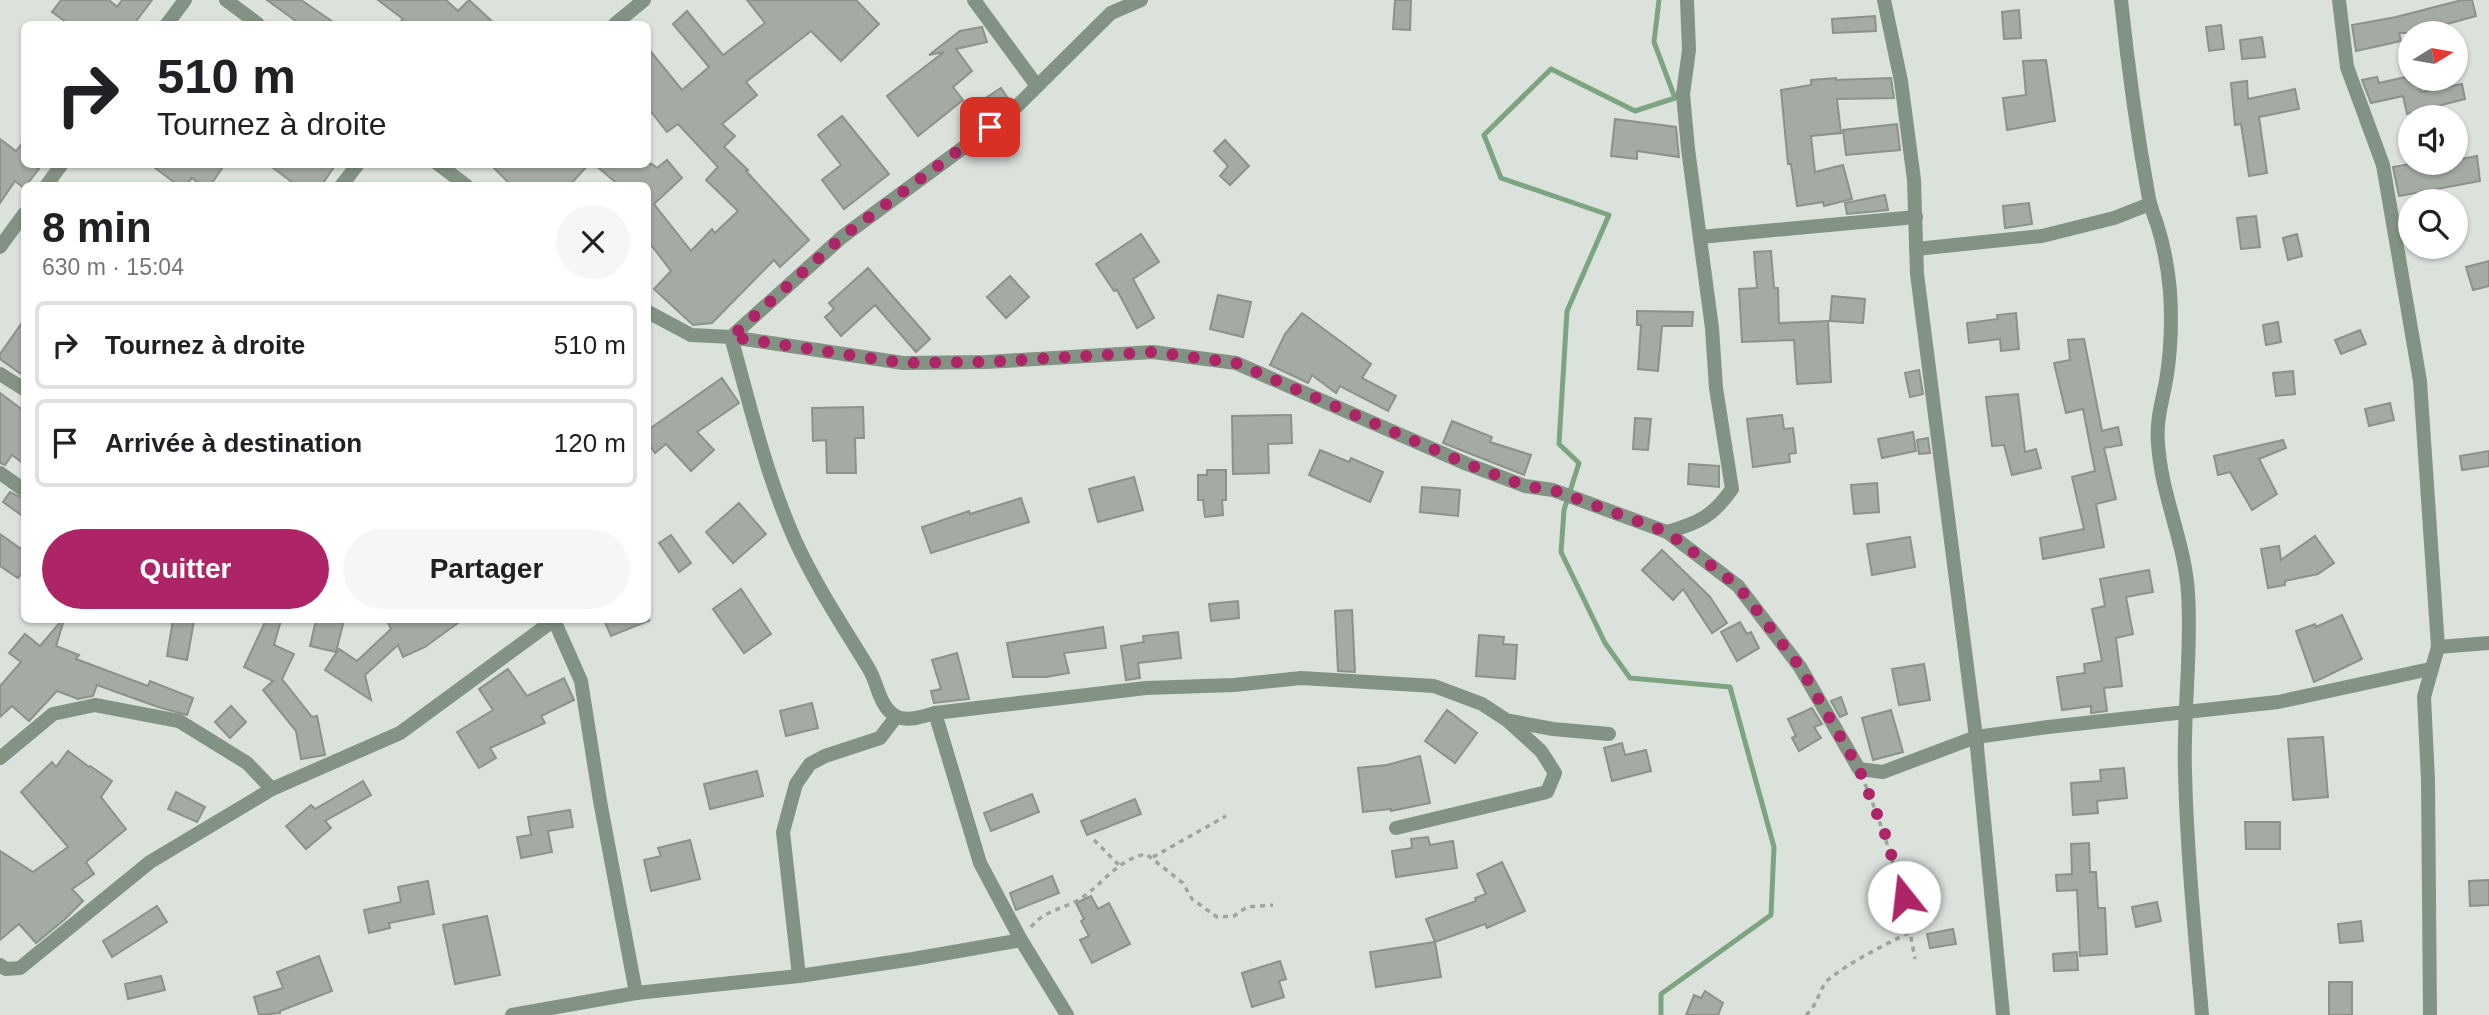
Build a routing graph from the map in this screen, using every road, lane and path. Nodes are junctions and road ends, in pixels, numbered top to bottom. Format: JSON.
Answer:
{"nodes":[{"id":1,"x":186,"y":0,"type":"edge"},
{"id":2,"x":226,"y":0,"type":"edge"},
{"id":3,"x":644,"y":0,"type":"edge"},
{"id":4,"x":974,"y":0,"type":"edge"},
{"id":5,"x":1141,"y":0,"type":"edge"},
{"id":6,"x":1687,"y":0,"type":"edge"},
{"id":7,"x":1884,"y":0,"type":"edge"},
{"id":8,"x":2121,"y":0,"type":"edge"},
{"id":9,"x":2339,"y":0,"type":"edge"},
{"id":10,"x":169,"y":21,"type":"edge"},
{"id":11,"x":254,"y":21,"type":"edge"},
{"id":12,"x":619,"y":21,"type":"edge"},
{"id":13,"x":1037,"y":86,"type":"junction"},
{"id":14,"x":355,"y":168,"type":"edge"},
{"id":15,"x":444,"y":168,"type":"edge"},
{"id":16,"x":344,"y":182,"type":"edge"},
{"id":17,"x":462,"y":182,"type":"edge"},
{"id":18,"x":2150,"y":204,"type":"junction"},
{"id":19,"x":21,"y":218,"type":"edge"},
{"id":20,"x":1916,"y":218,"type":"junction"},
{"id":21,"x":1700,"y":237,"type":"junction"},
{"id":22,"x":0,"y":247,"type":"edge"},
{"id":23,"x":1916,"y":249,"type":"junction"},
{"id":24,"x":651,"y":314,"type":"edge"},
{"id":25,"x":731,"y":337,"type":"junction"},
{"id":26,"x":0,"y":374,"type":"edge"},
{"id":27,"x":21,"y":387,"type":"edge"},
{"id":28,"x":0,"y":473,"type":"edge"},
{"id":29,"x":21,"y":488,"type":"edge"},
{"id":30,"x":1667,"y":532,"type":"junction"},
{"id":31,"x":550,"y":623,"type":"edge"},
{"id":32,"x":555,"y":623,"type":"edge"},
{"id":33,"x":2489,"y":643,"type":"edge"},
{"id":34,"x":2438,"y":647,"type":"junction"},
{"id":35,"x":2430,"y":669,"type":"junction"},
{"id":36,"x":935,"y":713,"type":"junction"},
{"id":37,"x":2184,"y":714,"type":"junction"},
{"id":38,"x":896,"y":717,"type":"junction"},
{"id":39,"x":1508,"y":721,"type":"junction"},
{"id":40,"x":1609,"y":734,"type":"dead end"},
{"id":41,"x":1976,"y":737,"type":"junction"},
{"id":42,"x":0,"y":758,"type":"edge"},
{"id":43,"x":1859,"y":769,"type":"junction"},
{"id":44,"x":272,"y":789,"type":"junction"},
{"id":45,"x":1226,"y":816,"type":"dead end"},
{"id":46,"x":1396,"y":828,"type":"dead end"},
{"id":47,"x":1094,"y":840,"type":"dead end"},
{"id":48,"x":1153,"y":857,"type":"junction"},
{"id":49,"x":1119,"y":865,"type":"junction"},
{"id":50,"x":1273,"y":905,"type":"dead end"},
{"id":51,"x":1910,"y":932,"type":"junction"},
{"id":52,"x":1021,"y":940,"type":"junction"},
{"id":53,"x":1915,"y":959,"type":"dead end"},
{"id":54,"x":0,"y":965,"type":"edge"},
{"id":55,"x":799,"y":976,"type":"junction"},
{"id":56,"x":636,"y":993,"type":"junction"},
{"id":57,"x":512,"y":1015,"type":"edge"},
{"id":58,"x":1067,"y":1015,"type":"edge"},
{"id":59,"x":1806,"y":1015,"type":"edge"},
{"id":60,"x":2003,"y":1015,"type":"edge"},
{"id":61,"x":2202,"y":1015,"type":"edge"},
{"id":62,"x":2430,"y":1015,"type":"edge"}],
"edges":[{"from":1,"to":10,"type":"street"},
{"from":2,"to":11,"type":"street"},
{"from":3,"to":12,"type":"street"},
{"from":4,"to":13,"type":"street"},
{"from":5,"to":13,"type":"street"},
{"from":6,"to":21,"type":"street"},
{"from":7,"to":20,"type":"street"},
{"from":8,"to":18,"type":"street"},
{"from":9,"to":34,"type":"street"},
{"from":13,"to":25,"type":"street"},
{"from":14,"to":16,"type":"street"},
{"from":15,"to":17,"type":"street"},
{"from":18,"to":23,"type":"street"},
{"from":18,"to":37,"type":"street"},
{"from":19,"to":22,"type":"street"},
{"from":20,"to":21,"type":"street"},
{"from":20,"to":23,"type":"street"},
{"from":21,"to":30,"type":"street"},
{"from":23,"to":41,"type":"street"},
{"from":24,"to":25,"type":"street"},
{"from":25,"to":30,"type":"street"},
{"from":25,"to":38,"type":"street"},
{"from":26,"to":27,"type":"street"},
{"from":28,"to":29,"type":"street"},
{"from":30,"to":43,"type":"street"},
{"from":31,"to":44,"type":"street"},
{"from":32,"to":56,"type":"street"},
{"from":33,"to":34,"type":"street"},
{"from":34,"to":35,"type":"street"},
{"from":35,"to":37,"type":"street"},
{"from":35,"to":62,"type":"street"},
{"from":36,"to":38,"type":"street"},
{"from":36,"to":39,"type":"street"},
{"from":36,"to":52,"type":"street"},
{"from":37,"to":41,"type":"street"},
{"from":37,"to":61,"type":"street"},
{"from":38,"to":55,"type":"street"},
{"from":39,"to":40,"type":"street"},
{"from":39,"to":46,"type":"street"},
{"from":41,"to":43,"type":"street"},
{"from":41,"to":60,"type":"street"},
{"from":42,"to":44,"type":"street"},
{"from":43,"to":51,"type":"path"},
{"from":44,"to":54,"type":"street"},
{"from":45,"to":48,"type":"path"},
{"from":47,"to":49,"type":"path"},
{"from":48,"to":49,"type":"path"},
{"from":48,"to":50,"type":"path"},
{"from":49,"to":52,"type":"path"},
{"from":51,"to":53,"type":"path"},
{"from":51,"to":59,"type":"path"},
{"from":52,"to":55,"type":"street"},
{"from":52,"to":58,"type":"street"},
{"from":55,"to":56,"type":"street"},
{"from":56,"to":57,"type":"street"}]}
